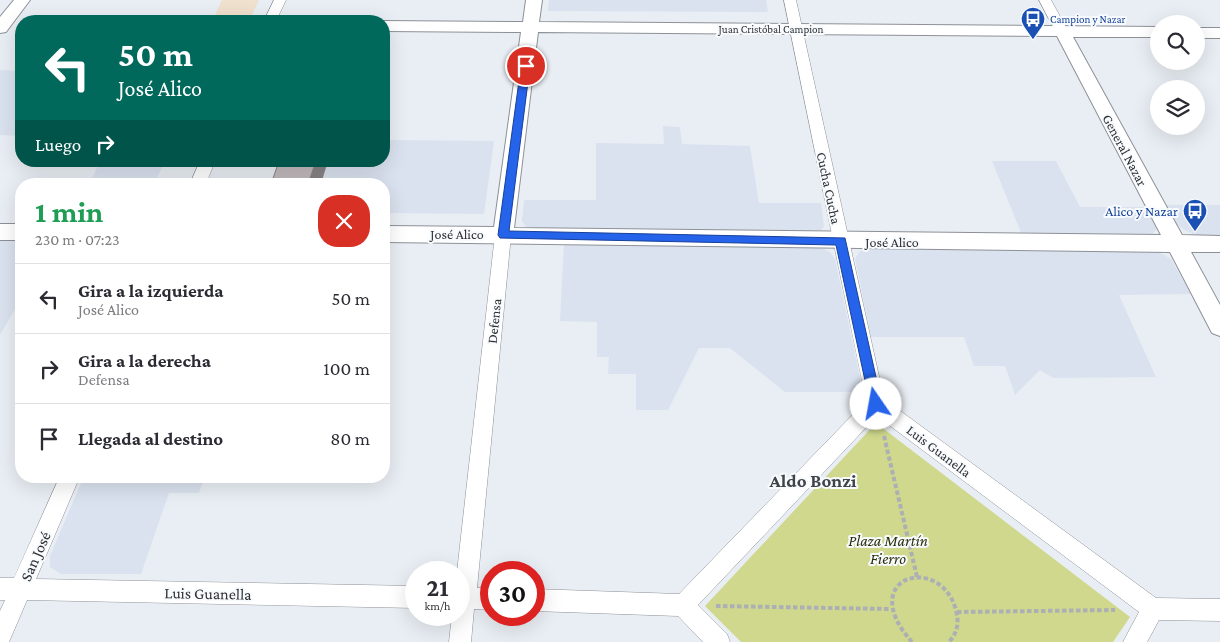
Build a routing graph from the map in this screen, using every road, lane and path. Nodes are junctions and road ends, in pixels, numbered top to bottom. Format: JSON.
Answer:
{"nodes":[{"id":1,"x":22,"y":0,"type":"edge"},
{"id":2,"x":280,"y":0,"type":"edge"},
{"id":3,"x":534,"y":0,"type":"edge"},
{"id":4,"x":790,"y":0,"type":"edge"},
{"id":5,"x":1045,"y":0,"type":"edge"},
{"id":6,"x":273,"y":15,"type":"edge"},
{"id":7,"x":15,"y":23,"type":"edge"},
{"id":8,"x":1,"y":24,"type":"edge"},
{"id":9,"x":390,"y":26,"type":"edge"},
{"id":10,"x":530,"y":28,"type":"junction"},
{"id":11,"x":796,"y":28,"type":"junction"},
{"id":12,"x":1062,"y":32,"type":"junction"},
{"id":13,"x":1150,"y":32,"type":"edge"},
{"id":14,"x":1205,"y":33,"type":"edge"},
{"id":15,"x":1220,"y":33,"type":"edge"},
{"id":16,"x":0,"y":232,"type":"edge"},
{"id":17,"x":15,"y":232,"type":"edge"},
{"id":18,"x":390,"y":234,"type":"edge"},
{"id":19,"x":503,"y":235,"type":"junction"},
{"id":20,"x":841,"y":241,"type":"junction"},
{"id":21,"x":1175,"y":243,"type":"junction"},
{"id":22,"x":1220,"y":244,"type":"edge"},
{"id":23,"x":1220,"y":326,"type":"edge"},
{"id":24,"x":876,"y":404,"type":"junction"},
{"id":25,"x":66,"y":483,"type":"edge"},
{"id":26,"x":466,"y":561,"type":"edge"},
{"id":27,"x":917,"y":577,"type":"junction"},
{"id":28,"x":10,"y":589,"type":"edge"},
{"id":29,"x":405,"y":597,"type":"edge"},
{"id":30,"x":545,"y":600,"type":"edge"},
{"id":31,"x":683,"y":606,"type":"junction"},
{"id":32,"x":891,"y":609,"type":"junction"},
{"id":33,"x":1153,"y":609,"type":"junction"},
{"id":34,"x":1220,"y":610,"type":"edge"},
{"id":35,"x":957,"y":612,"type":"junction"},
{"id":36,"x":461,"y":626,"type":"edge"},
{"id":37,"x":0,"y":636,"type":"edge"},
{"id":38,"x":460,"y":642,"type":"edge"},
{"id":39,"x":719,"y":642,"type":"edge"},
{"id":40,"x":912,"y":642,"type":"edge"},
{"id":41,"x":949,"y":642,"type":"edge"},
{"id":42,"x":1134,"y":642,"type":"edge"}],
"edges":[{"from":1,"to":8,"type":"street"},
{"from":2,"to":6,"type":"street"},
{"from":3,"to":10,"type":"street","name":"Defensa"},
{"from":4,"to":11,"type":"street","name":"Cucha Cucha"},
{"from":5,"to":12,"type":"street","name":"General Nazar"},
{"from":7,"to":8,"type":"street"},
{"from":9,"to":10,"type":"street","name":"Juan Cristóbal Campion"},
{"from":10,"to":11,"type":"street","name":"Juan Cristóbal Campion"},
{"from":10,"to":19,"type":"street","name":"Defensa"},
{"from":11,"to":12,"type":"street","name":"Juan Cristóbal Campion"},
{"from":11,"to":20,"type":"street","name":"Cucha Cucha"},
{"from":12,"to":13,"type":"street","name":"Juan Cristóbal Campion"},
{"from":12,"to":21,"type":"street","name":"General Nazar"},
{"from":14,"to":15,"type":"street"},
{"from":16,"to":17,"type":"street"},
{"from":18,"to":19,"type":"street","name":"José Alico"},
{"from":19,"to":20,"type":"street","name":"José Alico"},
{"from":19,"to":26,"type":"street","name":"Defensa"},
{"from":20,"to":21,"type":"street","name":"José Alico"},
{"from":20,"to":24,"type":"street","name":"Cucha Cucha"},
{"from":21,"to":22,"type":"street","name":"José Alico"},
{"from":21,"to":23,"type":"street","name":"General Nazar"},
{"from":24,"to":27,"type":"path"},
{"from":24,"to":31,"type":"street"},
{"from":24,"to":33,"type":"street","name":"Luis Guanella"},
{"from":25,"to":28,"type":"street","name":"San José"},
{"from":27,"to":32,"type":"path"},
{"from":27,"to":35,"type":"path"},
{"from":28,"to":29,"type":"street","name":"Luis Guanella"},
{"from":28,"to":37,"type":"street","name":"San José"},
{"from":30,"to":31,"type":"street"},
{"from":31,"to":32,"type":"path"},
{"from":31,"to":39,"type":"street"},
{"from":32,"to":40,"type":"path"},
{"from":33,"to":34,"type":"street"},
{"from":33,"to":35,"type":"path"},
{"from":33,"to":42,"type":"street"},
{"from":35,"to":41,"type":"path"},
{"from":36,"to":38,"type":"street","name":"Defensa"}]}
